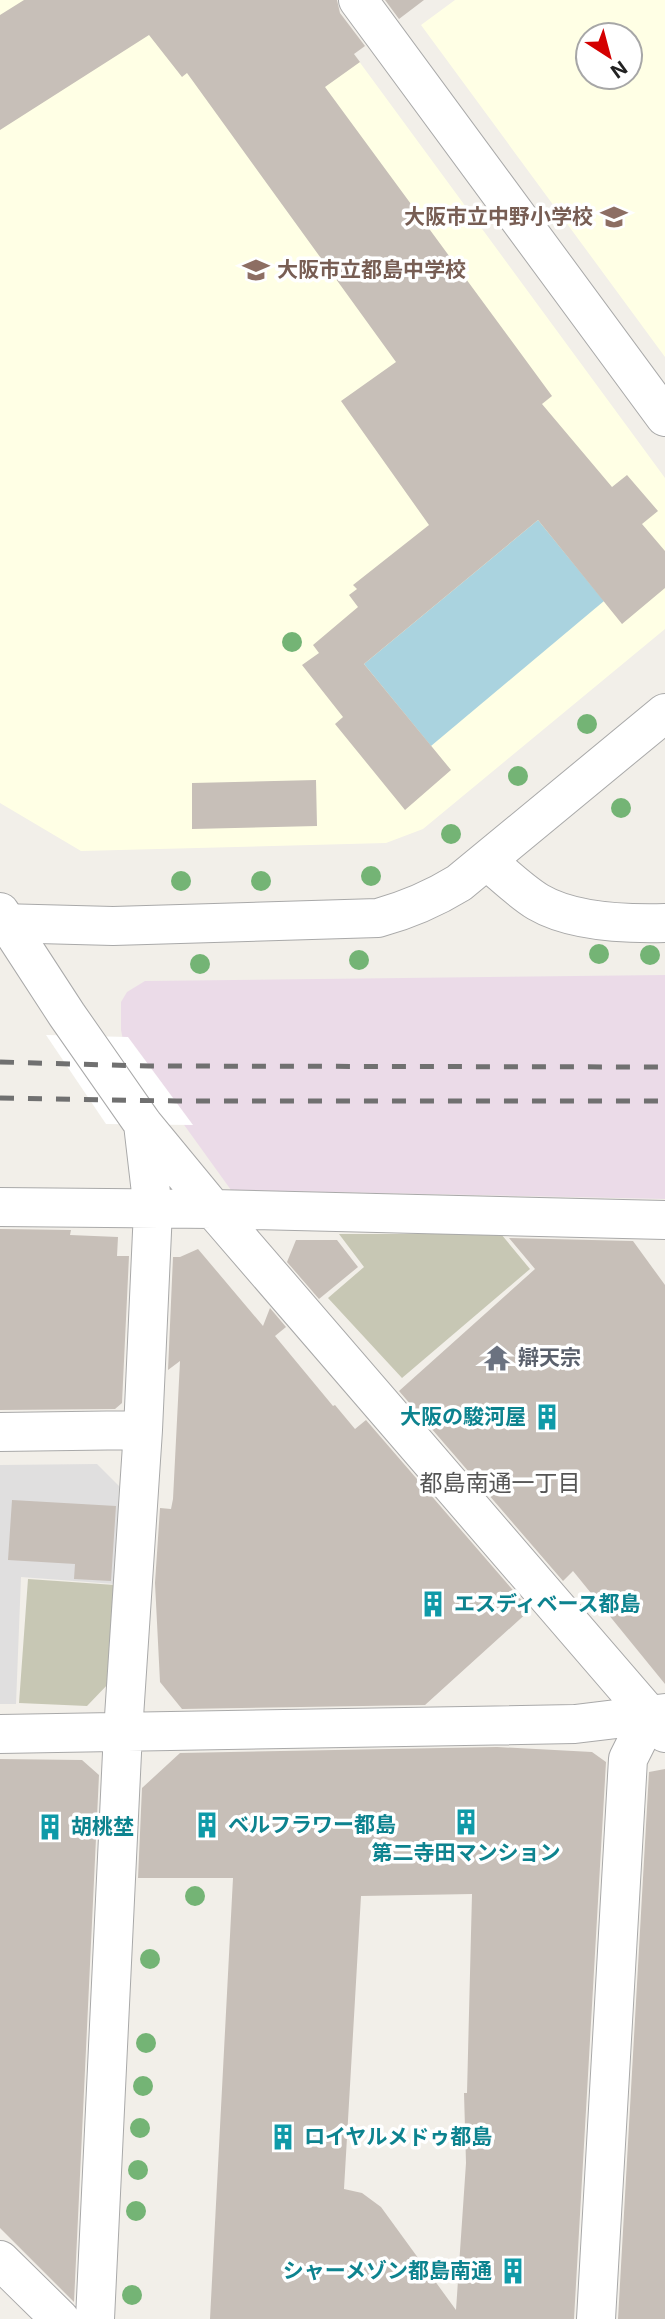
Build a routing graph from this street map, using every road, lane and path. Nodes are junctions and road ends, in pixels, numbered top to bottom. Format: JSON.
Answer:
{"nodes":[{"id":1,"x":358,"y":0,"type":"edge"},
{"id":2,"x":665,"y":417,"type":"edge"},
{"id":3,"x":665,"y":713,"type":"edge"},
{"id":4,"x":487,"y":861,"type":"junction"},
{"id":5,"x":3,"y":919,"type":"edge"},
{"id":6,"x":665,"y":923,"type":"edge"},
{"id":7,"x":143,"y":1124,"type":"junction"},
{"id":8,"x":0,"y":1207,"type":"edge"},
{"id":9,"x":213,"y":1209,"type":"junction"},
{"id":10,"x":153,"y":1210,"type":"junction"},
{"id":11,"x":665,"y":1220,"type":"edge"},
{"id":12,"x":143,"y":1430,"type":"junction"},
{"id":13,"x":0,"y":1432,"type":"edge"},
{"id":14,"x":660,"y":1720,"type":"edge"},
{"id":15,"x":123,"y":1732,"type":"junction"},
{"id":16,"x":0,"y":1734,"type":"edge"},
{"id":17,"x":0,"y":2260,"type":"edge"},
{"id":18,"x":60,"y":2319,"type":"edge"},
{"id":19,"x":94,"y":2319,"type":"edge"},
{"id":20,"x":596,"y":2319,"type":"edge"}],
"edges":[{"from":1,"to":2,"type":"street"},
{"from":3,"to":4,"type":"street"},
{"from":4,"to":5,"type":"street"},
{"from":4,"to":6,"type":"street"},
{"from":5,"to":7,"type":"street"},
{"from":7,"to":9,"type":"street"},
{"from":7,"to":10,"type":"street"},
{"from":8,"to":10,"type":"street"},
{"from":9,"to":10,"type":"street"},
{"from":9,"to":11,"type":"street"},
{"from":9,"to":14,"type":"street"},
{"from":10,"to":12,"type":"street"},
{"from":12,"to":13,"type":"street"},
{"from":12,"to":15,"type":"street"},
{"from":14,"to":15,"type":"street"},
{"from":14,"to":20,"type":"street"},
{"from":15,"to":16,"type":"street"},
{"from":15,"to":19,"type":"street"},
{"from":17,"to":18,"type":"street"}]}
